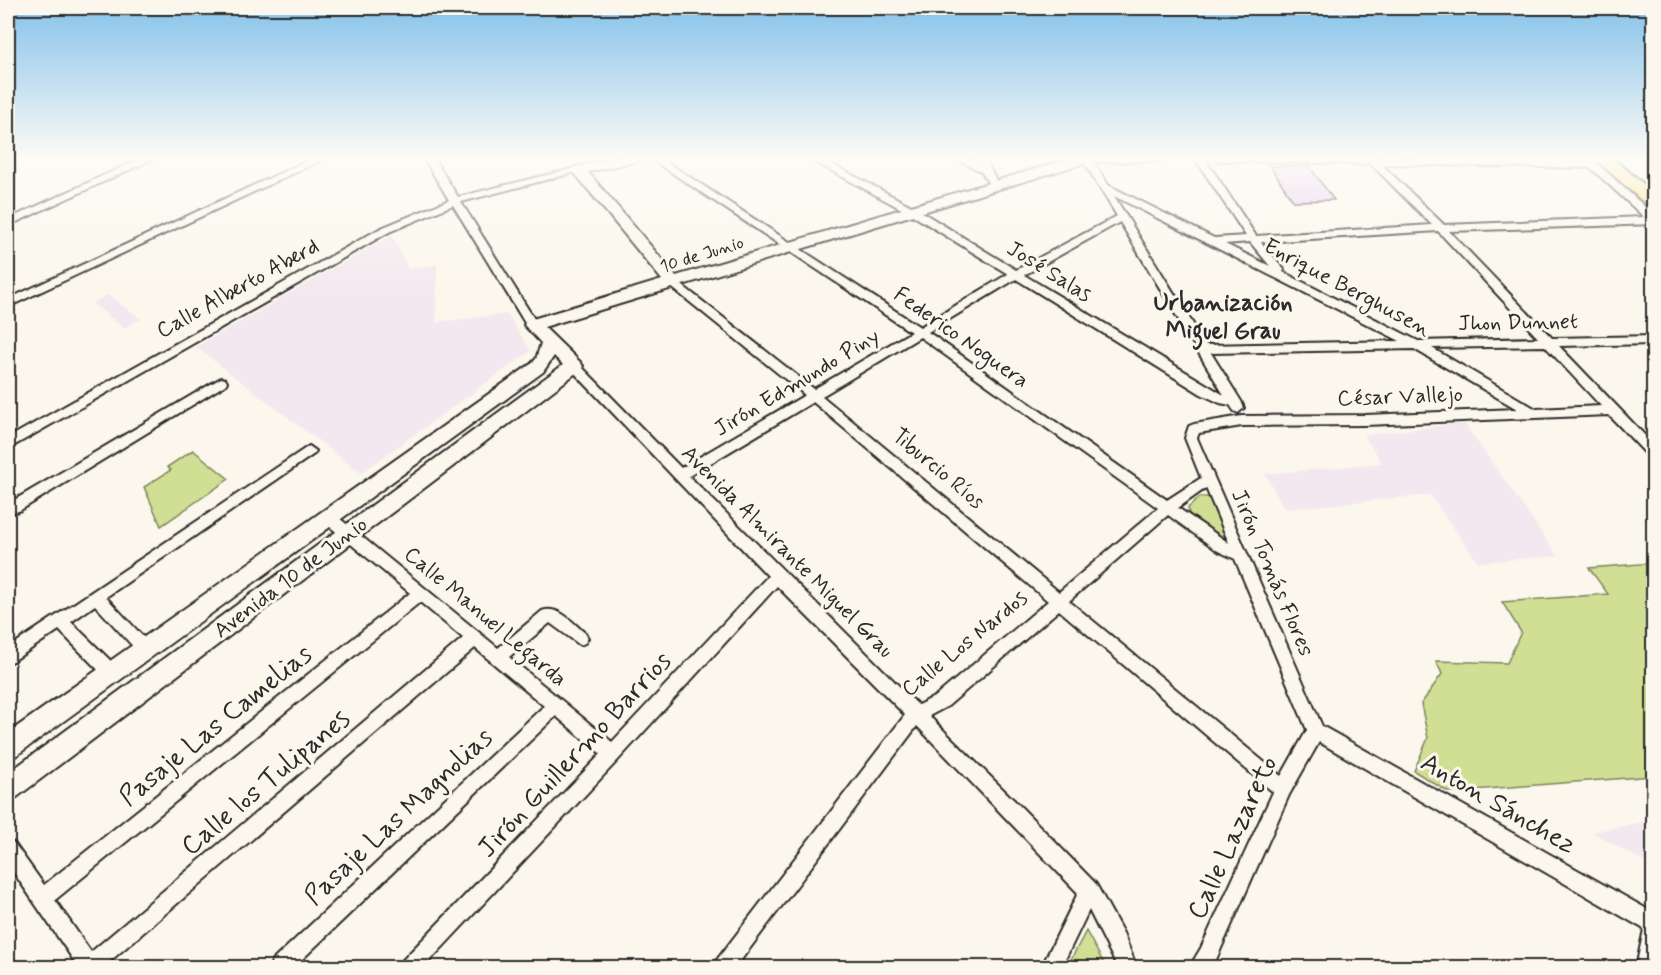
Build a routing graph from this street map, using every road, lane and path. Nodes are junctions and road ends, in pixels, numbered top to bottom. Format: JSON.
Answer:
{"nodes":[{"id":1,"x":9,"y":202,"type":"edge"},
{"id":2,"x":53,"y":202,"type":"edge"},
{"id":3,"x":225,"y":202,"type":"edge"},
{"id":4,"x":451,"y":202,"type":"edge"},
{"id":5,"x":456,"y":202,"type":"edge"},
{"id":6,"x":606,"y":202,"type":"edge"},
{"id":7,"x":722,"y":202,"type":"edge"},
{"id":8,"x":897,"y":202,"type":"edge"},
{"id":9,"x":941,"y":202,"type":"edge"},
{"id":10,"x":1114,"y":202,"type":"edge"},
{"id":11,"x":1136,"y":202,"type":"edge"},
{"id":12,"x":1229,"y":202,"type":"edge"},
{"id":13,"x":1415,"y":202,"type":"edge"},
{"id":14,"x":1634,"y":202,"type":"edge"},
{"id":15,"x":913,"y":211,"type":"junction"},
{"id":16,"x":1122,"y":217,"type":"junction"},
{"id":17,"x":1653,"y":220,"type":"edge"},
{"id":18,"x":8,"y":223,"type":"edge"},
{"id":19,"x":1441,"y":228,"type":"junction"},
{"id":20,"x":1253,"y":239,"type":"junction"},
{"id":21,"x":1214,"y":241,"type":"junction"},
{"id":22,"x":791,"y":248,"type":"junction"},
{"id":23,"x":1015,"y":275,"type":"junction"},
{"id":24,"x":1283,"y":275,"type":"junction"},
{"id":25,"x":674,"y":284,"type":"junction"},
{"id":26,"x":8,"y":303,"type":"edge"},
{"id":27,"x":532,"y":325,"type":"junction"},
{"id":28,"x":920,"y":332,"type":"junction"},
{"id":29,"x":1653,"y":340,"type":"edge"},
{"id":30,"x":1547,"y":341,"type":"junction"},
{"id":31,"x":549,"y":344,"type":"junction"},
{"id":32,"x":1415,"y":344,"type":"junction"},
{"id":33,"x":1204,"y":349,"type":"junction"},
{"id":34,"x":574,"y":366,"type":"junction"},
{"id":35,"x":222,"y":382,"type":"dead end"},
{"id":36,"x":813,"y":394,"type":"junction"},
{"id":37,"x":1235,"y":401,"type":"junction"},
{"id":38,"x":1613,"y":410,"type":"junction"},
{"id":39,"x":1536,"y":414,"type":"junction"},
{"id":40,"x":1242,"y":421,"type":"junction"},
{"id":41,"x":1192,"y":432,"type":"joint"},
{"id":42,"x":8,"y":444,"type":"edge"},
{"id":43,"x":1650,"y":447,"type":"edge"},
{"id":44,"x":309,"y":451,"type":"dead end"},
{"id":45,"x":679,"y":476,"type":"junction"},
{"id":46,"x":1208,"y":480,"type":"junction"},
{"id":47,"x":8,"y":500,"type":"edge"},
{"id":48,"x":1168,"y":507,"type":"junction"},
{"id":49,"x":328,"y":517,"type":"junction"},
{"id":50,"x":350,"y":535,"type":"junction"},
{"id":51,"x":1243,"y":556,"type":"junction"},
{"id":52,"x":777,"y":576,"type":"junction"},
{"id":53,"x":421,"y":594,"type":"junction"},
{"id":54,"x":96,"y":596,"type":"junction"},
{"id":55,"x":1058,"y":599,"type":"junction"},
{"id":56,"x":60,"y":621,"type":"junction"},
{"id":57,"x":580,"y":638,"type":"dead end"},
{"id":58,"x":475,"y":639,"type":"junction"},
{"id":59,"x":144,"y":648,"type":"junction"},
{"id":60,"x":8,"y":656,"type":"edge"},
{"id":61,"x":498,"y":657,"type":"junction"},
{"id":62,"x":111,"y":672,"type":"junction"},
{"id":63,"x":556,"y":705,"type":"junction"},
{"id":64,"x":916,"y":714,"type":"junction"},
{"id":65,"x":1316,"y":731,"type":"junction"},
{"id":66,"x":8,"y":747,"type":"edge"},
{"id":67,"x":613,"y":753,"type":"junction"},
{"id":68,"x":8,"y":788,"type":"edge"},
{"id":69,"x":1283,"y":789,"type":"junction"},
{"id":70,"x":8,"y":849,"type":"edge"},
{"id":71,"x":1089,"y":891,"type":"junction"},
{"id":72,"x":43,"y":898,"type":"junction"},
{"id":73,"x":1653,"y":924,"type":"edge"},
{"id":74,"x":90,"y":967,"type":"edge"},
{"id":75,"x":279,"y":968,"type":"edge"},
{"id":76,"x":409,"y":968,"type":"edge"},
{"id":77,"x":723,"y":968,"type":"edge"},
{"id":78,"x":1050,"y":968,"type":"edge"},
{"id":79,"x":1128,"y":968,"type":"edge"},
{"id":80,"x":1198,"y":968,"type":"edge"},
{"id":81,"x":1646,"y":968,"type":"edge"}],
"edges":[{"from":1,"to":18,"type":"street"},
{"from":2,"to":18,"type":"street"},
{"from":3,"to":26,"type":"street"},
{"from":4,"to":42,"type":"street","name":"Calle Alberto Aberd"},
{"from":5,"to":27,"type":"street","name":"Avenida Almirante Miguel Grau"},
{"from":6,"to":25,"type":"street","name":"Tiburcio Ríos"},
{"from":7,"to":22,"type":"street","name":"Federico Noguera"},
{"from":8,"to":15,"type":"street","name":"José Salas"},
{"from":9,"to":15,"type":"street","name":"10 de Junio"},
{"from":10,"to":16,"type":"street"},
{"from":11,"to":21,"type":"street","name":"Enrique Berghusen"},
{"from":12,"to":20,"type":"street"},
{"from":13,"to":19,"type":"street"},
{"from":14,"to":17,"type":"street"},
{"from":15,"to":22,"type":"street","name":"10 de Junio"},
{"from":15,"to":23,"type":"street","name":"José Salas"},
{"from":16,"to":23,"type":"street","name":"Jirón Edmundo Piny"},
{"from":16,"to":33,"type":"street"},
{"from":17,"to":19,"type":"street"},
{"from":19,"to":20,"type":"street"},
{"from":19,"to":30,"type":"street"},
{"from":20,"to":21,"type":"street"},
{"from":20,"to":24,"type":"street"},
{"from":21,"to":24,"type":"street","name":"Enrique Berghusen"},
{"from":22,"to":25,"type":"street","name":"10 de Junio"},
{"from":22,"to":28,"type":"street","name":"Federico Noguera"},
{"from":23,"to":28,"type":"street","name":"Jirón Edmundo Piny"},
{"from":23,"to":37,"type":"street","name":"José Salas"},
{"from":24,"to":32,"type":"street","name":"Enrique Berghusen"},
{"from":25,"to":27,"type":"street","name":"10 de Junio"},
{"from":25,"to":36,"type":"street","name":"Tiburcio Ríos"},
{"from":27,"to":31,"type":"street","name":"Avenida Almirante Miguel Grau"},
{"from":28,"to":36,"type":"street","name":"Jirón Edmundo Piny"},
{"from":28,"to":48,"type":"street","name":"Federico Noguera"},
{"from":29,"to":30,"type":"street","name":"Jhon Dunnet"},
{"from":30,"to":32,"type":"street","name":"Jhon Dunnet"},
{"from":30,"to":38,"type":"street"},
{"from":31,"to":34,"type":"street","name":"Avenida Almirante Miguel Grau"},
{"from":31,"to":49,"type":"street","name":"Avenida 10 de Junio"},
{"from":32,"to":33,"type":"street","name":"Jhon Dunnet"},
{"from":32,"to":39,"type":"street","name":"Enrique Berghusen"},
{"from":33,"to":37,"type":"street"},
{"from":34,"to":45,"type":"street","name":"Avenida Almirante Miguel Grau"},
{"from":34,"to":50,"type":"street","name":"Avenida 10 de Junio"},
{"from":35,"to":47,"type":"street"},
{"from":36,"to":45,"type":"street","name":"Jirón Edmundo Piny"},
{"from":36,"to":55,"type":"street","name":"Tiburcio Ríos"},
{"from":37,"to":40,"type":"street"},
{"from":38,"to":39,"type":"street","name":"César Vallejo"},
{"from":38,"to":43,"type":"street"},
{"from":39,"to":40,"type":"street","name":"César Vallejo"},
{"from":40,"to":41,"type":"street","name":"César Vallejo"},
{"from":41,"to":46,"type":"street","name":"Jirón Tomás Flores"},
{"from":44,"to":54,"type":"street"},
{"from":45,"to":52,"type":"street","name":"Avenida Almirante Miguel Grau"},
{"from":46,"to":48,"type":"street","name":"Calle Los Nardos"},
{"from":46,"to":51,"type":"street","name":"Jirón Tomás Flores"},
{"from":48,"to":51,"type":"street","name":"Federico Noguera"},
{"from":48,"to":55,"type":"street","name":"Calle Los Nardos"},
{"from":49,"to":50,"type":"street","name":"Calle Manuel Legarda"},
{"from":49,"to":59,"type":"street","name":"Avenida 10 de Junio"},
{"from":50,"to":53,"type":"street","name":"Calle Manuel Legarda"},
{"from":50,"to":68,"type":"street","name":"Avenida 10 de Junio"},
{"from":51,"to":65,"type":"street","name":"Jirón Tomás Flores"},
{"from":52,"to":64,"type":"street","name":"Avenida Almirante Miguel Grau"},
{"from":52,"to":67,"type":"street","name":"Jirón Guillermo Barrios"},
{"from":53,"to":58,"type":"street","name":"Calle Manuel Legarda"},
{"from":53,"to":72,"type":"street","name":"Pasaje Las Camelias"},
{"from":54,"to":56,"type":"street"},
{"from":54,"to":59,"type":"street"},
{"from":55,"to":64,"type":"street","name":"Calle Los Nardos"},
{"from":55,"to":69,"type":"street","name":"Tiburcio Ríos"},
{"from":56,"to":60,"type":"street"},
{"from":56,"to":62,"type":"street"},
{"from":57,"to":61,"type":"street"},
{"from":58,"to":61,"type":"street","name":"Calle Manuel Legarda"},
{"from":58,"to":74,"type":"street","name":"Calle los Tulipanes"},
{"from":59,"to":62,"type":"street","name":"Avenida 10 de Junio"},
{"from":61,"to":63,"type":"street","name":"Calle Manuel Legarda"},
{"from":62,"to":66,"type":"street","name":"Avenida 10 de Junio"},
{"from":63,"to":67,"type":"street","name":"Calle Manuel Legarda"},
{"from":63,"to":75,"type":"street","name":"Pasaje Las Magnolias"},
{"from":64,"to":71,"type":"street","name":"Avenida Almirante Miguel Grau"},
{"from":64,"to":77,"type":"street","name":"Calle Los Nardos"},
{"from":65,"to":69,"type":"street","name":"Calle Lazareto"},
{"from":65,"to":73,"type":"street","name":"Anton Sánchez"},
{"from":67,"to":76,"type":"street","name":"Jirón Guillermo Barrios"},
{"from":69,"to":80,"type":"street","name":"Calle Lazareto"},
{"from":70,"to":72,"type":"street"},
{"from":71,"to":78,"type":"street"},
{"from":71,"to":79,"type":"street","name":"Avenida Almirante Miguel Grau"},
{"from":72,"to":74,"type":"street"},
{"from":73,"to":81,"type":"street"}]}
